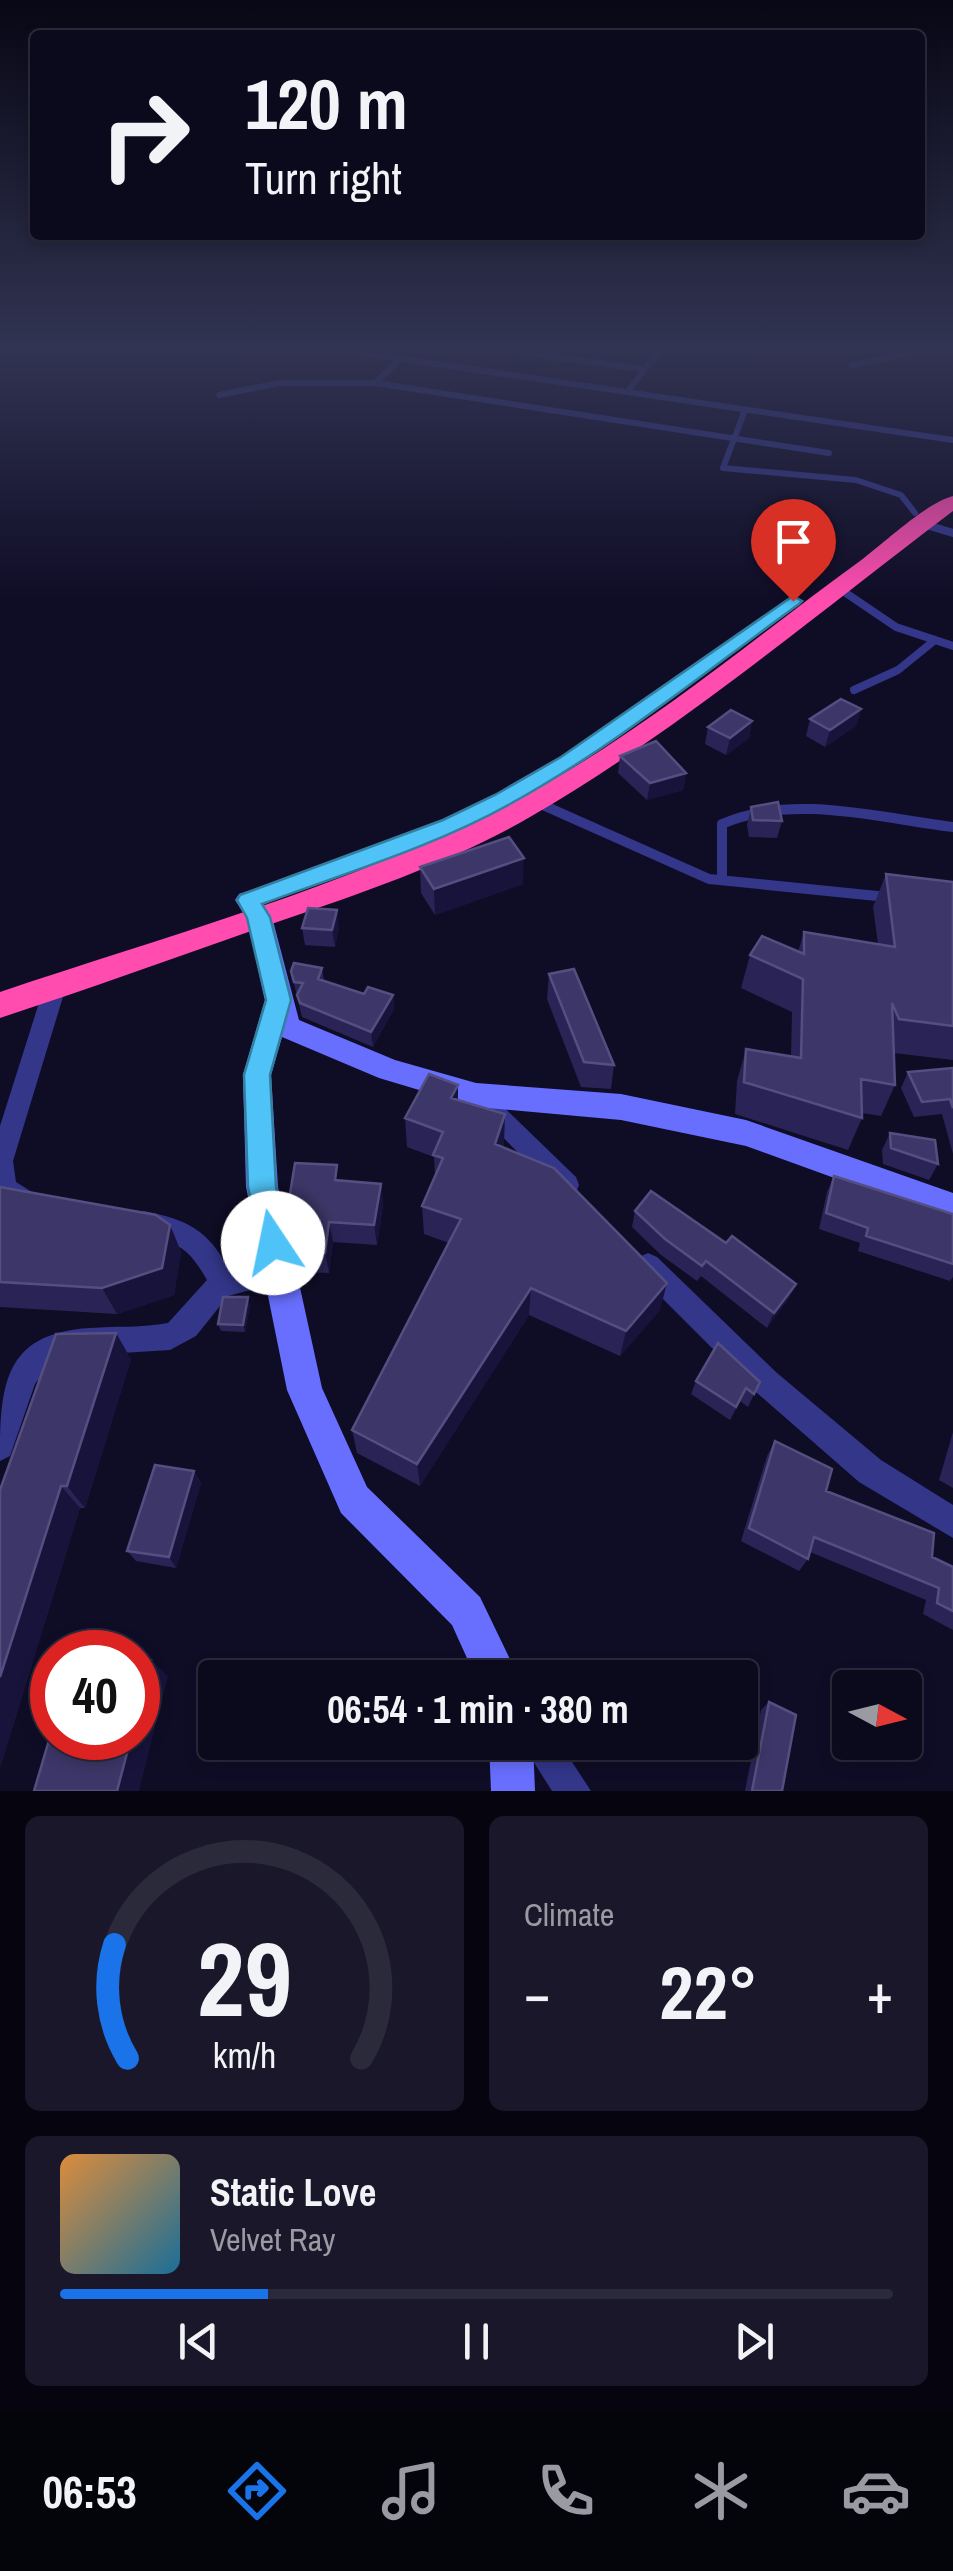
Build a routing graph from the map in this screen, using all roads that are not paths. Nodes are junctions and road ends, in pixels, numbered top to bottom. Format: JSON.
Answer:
{"nodes":[{"id":1,"x":683,"y":433,"type":"edge"},
{"id":2,"x":737,"y":433,"type":"edge"},
{"id":3,"x":902,"y":433,"type":"edge"},
{"id":4,"x":953,"y":440,"type":"edge"},
{"id":5,"x":734,"y":441,"type":"junction"},
{"id":6,"x":829,"y":453,"type":"dead end"},
{"id":7,"x":953,"y":485,"type":"edge"},
{"id":8,"x":953,"y":502,"type":"edge"},
{"id":9,"x":919,"y":518,"type":"junction"},
{"id":10,"x":953,"y":532,"type":"edge"},
{"id":11,"x":840,"y":589,"type":"junction"},
{"id":12,"x":936,"y":640,"type":"junction"},
{"id":13,"x":953,"y":646,"type":"edge"},
{"id":14,"x":854,"y":690,"type":"dead end"},
{"id":15,"x":535,"y":802,"type":"junction"},
{"id":16,"x":953,"y":827,"type":"edge"},
{"id":17,"x":722,"y":880,"type":"junction"},
{"id":18,"x":906,"y":899,"type":"edge"},
{"id":19,"x":254,"y":909,"type":"junction"},
{"id":20,"x":134,"y":950,"type":"junction"},
{"id":21,"x":0,"y":984,"type":"edge"},
{"id":22,"x":55,"y":987,"type":"junction"},
{"id":23,"x":279,"y":1000,"type":"junction"},
{"id":24,"x":0,"y":1005,"type":"edge"},
{"id":25,"x":476,"y":1095,"type":"junction"},
{"id":26,"x":47,"y":1205,"type":"edge"},
{"id":27,"x":953,"y":1207,"type":"edge"},
{"id":28,"x":590,"y":1208,"type":"edge"},
{"id":29,"x":124,"y":1219,"type":"edge"},
{"id":30,"x":627,"y":1245,"type":"edge"},
{"id":31,"x":279,"y":1270,"type":"junction"},
{"id":32,"x":222,"y":1285,"type":"junction"},
{"id":33,"x":0,"y":1446,"type":"edge"},
{"id":34,"x":953,"y":1523,"type":"edge"},
{"id":35,"x":489,"y":1660,"type":"edge"},
{"id":36,"x":512,"y":1760,"type":"edge"},
{"id":37,"x":551,"y":1760,"type":"edge"},
{"id":38,"x":513,"y":1791,"type":"edge"},
{"id":39,"x":573,"y":1791,"type":"edge"}],
"edges":[{"from":1,"to":5,"type":"lane"},
{"from":2,"to":5,"type":"lane"},
{"from":3,"to":4,"type":"lane"},
{"from":5,"to":6,"type":"lane"},
{"from":5,"to":9,"type":"lane"},
{"from":7,"to":9,"type":"highway"},
{"from":8,"to":9,"type":"highway"},
{"from":9,"to":10,"type":"lane"},
{"from":9,"to":11,"type":"highway"},
{"from":9,"to":19,"type":"highway"},
{"from":11,"to":12,"type":"lane"},
{"from":11,"to":15,"type":"highway"},
{"from":12,"to":13,"type":"lane"},
{"from":12,"to":14,"type":"lane"},
{"from":15,"to":17,"type":"lane"},
{"from":15,"to":19,"type":"highway"},
{"from":16,"to":17,"type":"lane"},
{"from":17,"to":18,"type":"lane"},
{"from":19,"to":20,"type":"highway"},
{"from":19,"to":23,"type":"street"},
{"from":20,"to":21,"type":"highway"},
{"from":20,"to":22,"type":"highway"},
{"from":22,"to":24,"type":"highway"},
{"from":22,"to":26,"type":"street"},
{"from":23,"to":25,"type":"street"},
{"from":23,"to":31,"type":"street"},
{"from":25,"to":27,"type":"street"},
{"from":25,"to":28,"type":"street"},
{"from":29,"to":32,"type":"street"},
{"from":30,"to":34,"type":"street"},
{"from":31,"to":32,"type":"street"},
{"from":31,"to":35,"type":"street"},
{"from":32,"to":33,"type":"street"},
{"from":36,"to":38,"type":"street"},
{"from":37,"to":39,"type":"street"}]}
